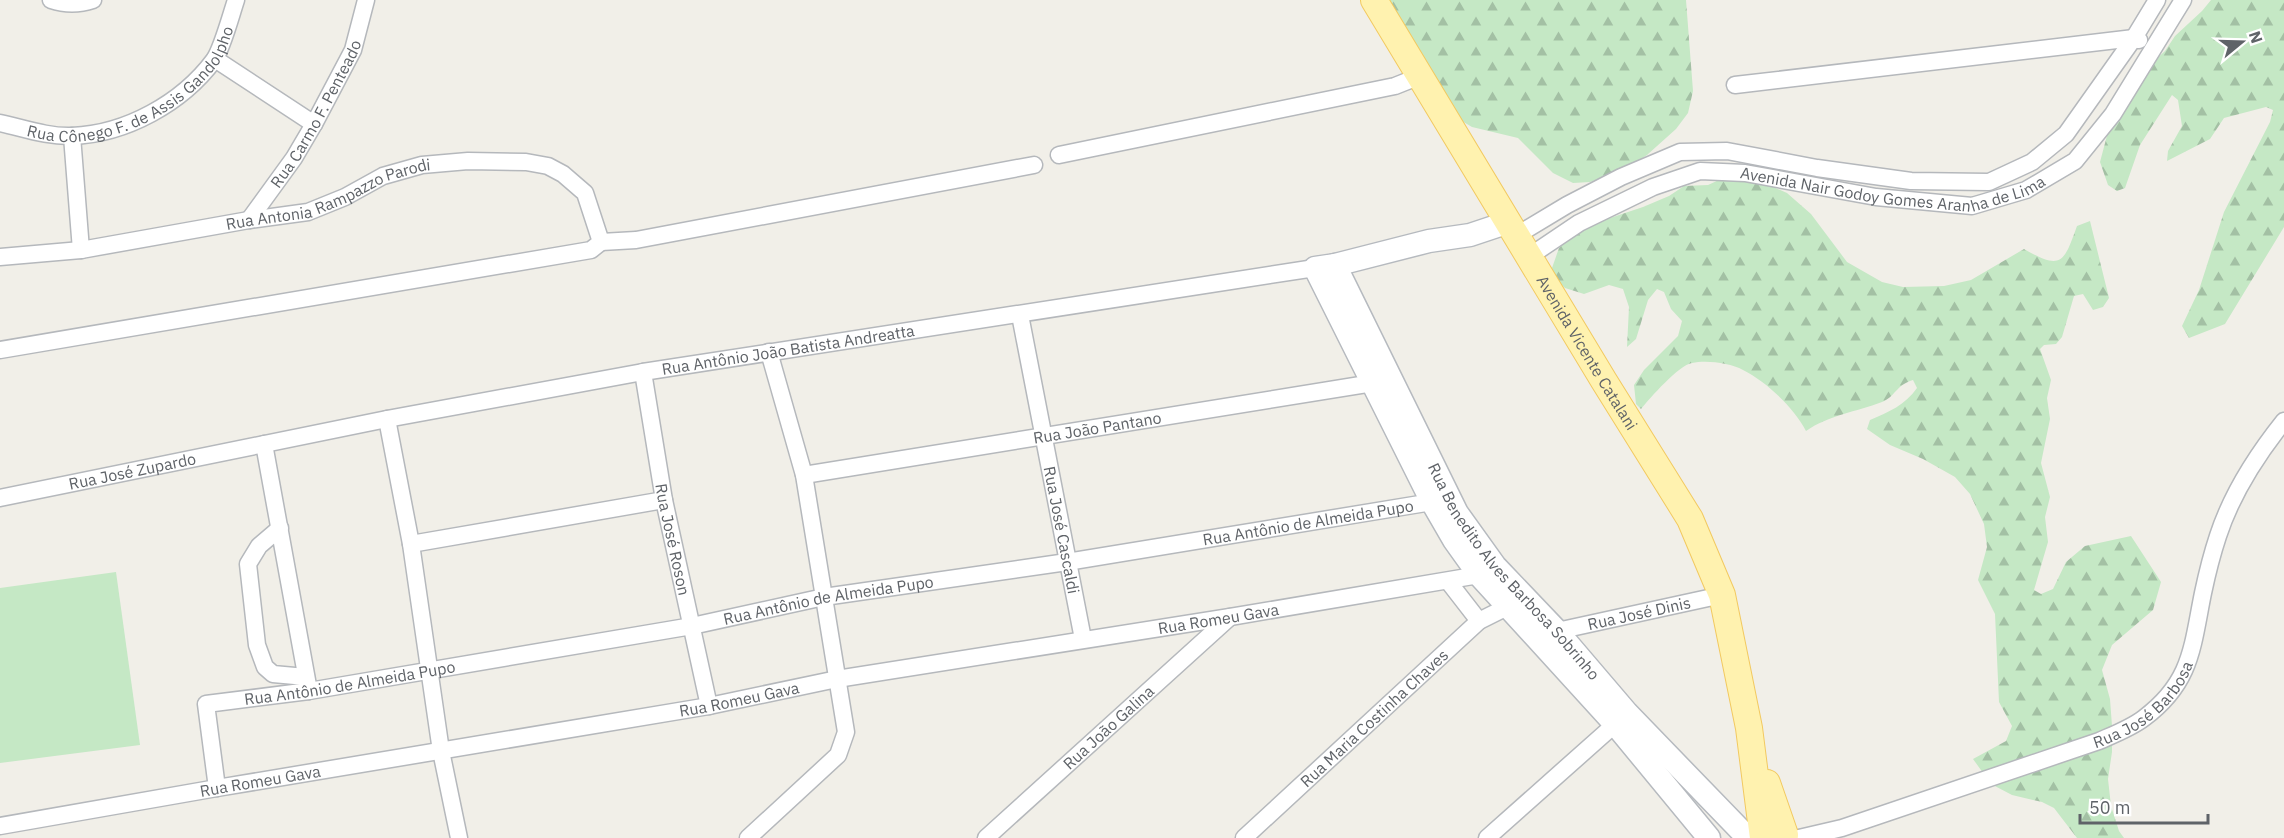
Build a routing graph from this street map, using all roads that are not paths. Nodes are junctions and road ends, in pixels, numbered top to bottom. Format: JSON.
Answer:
{"nodes":[{"id":1,"x":51,"y":0,"type":"edge"},
{"id":2,"x":93,"y":0,"type":"edge"},
{"id":3,"x":236,"y":0,"type":"edge"},
{"id":4,"x":366,"y":0,"type":"edge"},
{"id":5,"x":1374,"y":0,"type":"edge"},
{"id":6,"x":2157,"y":0,"type":"edge"},
{"id":7,"x":2183,"y":0,"type":"edge"},
{"id":8,"x":2134,"y":38,"type":"junction"},
{"id":9,"x":2155,"y":46,"type":"junction"},
{"id":10,"x":215,"y":59,"type":"junction"},
{"id":11,"x":1420,"y":76,"type":"junction"},
{"id":12,"x":1735,"y":85,"type":"dead end"},
{"id":13,"x":0,"y":123,"type":"edge"},
{"id":14,"x":314,"y":124,"type":"junction"},
{"id":15,"x":72,"y":136,"type":"junction"},
{"id":16,"x":1059,"y":155,"type":"dead end"},
{"id":17,"x":1034,"y":165,"type":"dead end"},
{"id":18,"x":2010,"y":172,"type":"junction"},
{"id":19,"x":2018,"y":192,"type":"junction"},
{"id":20,"x":249,"y":220,"type":"junction"},
{"id":21,"x":1519,"y":238,"type":"junction"},
{"id":22,"x":596,"y":246,"type":"junction"},
{"id":23,"x":81,"y":250,"type":"junction"},
{"id":24,"x":0,"y":257,"type":"edge"},
{"id":25,"x":1325,"y":267,"type":"junction"},
{"id":26,"x":1020,"y":315,"type":"junction"},
{"id":27,"x":0,"y":350,"type":"edge"},
{"id":28,"x":769,"y":352,"type":"junction"},
{"id":29,"x":643,"y":372,"type":"junction"},
{"id":30,"x":1382,"y":380,"type":"junction"},
{"id":31,"x":387,"y":419,"type":"junction"},
{"id":32,"x":2284,"y":421,"type":"edge"},
{"id":33,"x":1042,"y":435,"type":"junction"},
{"id":34,"x":264,"y":444,"type":"junction"},
{"id":35,"x":804,"y":475,"type":"junction"},
{"id":36,"x":1440,"y":497,"type":"junction"},
{"id":37,"x":0,"y":498,"type":"edge"},
{"id":38,"x":664,"y":500,"type":"junction"},
{"id":39,"x":280,"y":528,"type":"junction"},
{"id":40,"x":411,"y":544,"type":"junction"},
{"id":41,"x":1067,"y":562,"type":"junction"},
{"id":42,"x":1487,"y":570,"type":"junction"},
{"id":43,"x":1448,"y":580,"type":"junction"},
{"id":44,"x":1722,"y":595,"type":"junction"},
{"id":45,"x":824,"y":597,"type":"junction"},
{"id":46,"x":1509,"y":606,"type":"junction"},
{"id":47,"x":1230,"y":617,"type":"junction"},
{"id":48,"x":1479,"y":621,"type":"junction"},
{"id":49,"x":692,"y":626,"type":"junction"},
{"id":50,"x":1557,"y":632,"type":"junction"},
{"id":51,"x":1083,"y":639,"type":"junction"},
{"id":52,"x":428,"y":670,"type":"junction"},
{"id":53,"x":837,"y":679,"type":"junction"},
{"id":54,"x":308,"y":684,"type":"junction"},
{"id":55,"x":709,"y":706,"type":"junction"},
{"id":56,"x":1621,"y":719,"type":"junction"},
{"id":57,"x":441,"y":752,"type":"junction"},
{"id":58,"x":217,"y":788,"type":"junction"},
{"id":59,"x":0,"y":826,"type":"edge"},
{"id":60,"x":1736,"y":833,"type":"edge"},
{"id":61,"x":1837,"y":833,"type":"edge"},
{"id":62,"x":1781,"y":837,"type":"edge"},
{"id":63,"x":459,"y":838,"type":"edge"},
{"id":64,"x":748,"y":838,"type":"edge"},
{"id":65,"x":986,"y":838,"type":"edge"},
{"id":66,"x":1244,"y":838,"type":"edge"},
{"id":67,"x":1487,"y":838,"type":"edge"},
{"id":68,"x":1709,"y":838,"type":"edge"}],
"edges":[{"from":1,"to":2,"type":"street"},
{"from":3,"to":10,"type":"street","name":"Rua Cônego F. de Assis Gandolpho"},
{"from":4,"to":14,"type":"street","name":"Rua Carmo F. Penteado"},
{"from":5,"to":11,"type":"main road","name":"Avenida Vicente Catalani"},
{"from":6,"to":8,"type":"street","name":"Avenida Nair Godoy Gomes Aranha de Lima"},
{"from":7,"to":9,"type":"street","name":"Avenida Nair Godoy Gomes Aranha de Lima"},
{"from":8,"to":9,"type":"street"},
{"from":8,"to":12,"type":"street"},
{"from":8,"to":18,"type":"street","name":"Avenida Nair Godoy Gomes Aranha de Lima"},
{"from":9,"to":19,"type":"street","name":"Avenida Nair Godoy Gomes Aranha de Lima"},
{"from":10,"to":14,"type":"street"},
{"from":10,"to":15,"type":"street","name":"Rua Cônego F. de Assis Gandolpho"},
{"from":11,"to":16,"type":"street"},
{"from":11,"to":21,"type":"main road","name":"Avenida Vicente Catalani"},
{"from":13,"to":15,"type":"street","name":"Rua Cônego F. de Assis Gandolpho"},
{"from":14,"to":20,"type":"street","name":"Rua Carmo F. Penteado"},
{"from":15,"to":23,"type":"street"},
{"from":17,"to":22,"type":"street"},
{"from":18,"to":19,"type":"street"},
{"from":18,"to":21,"type":"street","name":"Avenida Nair Godoy Gomes Aranha de Lima"},
{"from":19,"to":21,"type":"street","name":"Avenida Nair Godoy Gomes Aranha de Lima"},
{"from":20,"to":22,"type":"street","name":"Rua Antonia Rampazzo Parodi"},
{"from":20,"to":23,"type":"street","name":"Rua Antonia Rampazzo Parodi"},
{"from":21,"to":25,"type":"street","name":"Rua Antônio João Batista Andreatta"},
{"from":21,"to":44,"type":"main road","name":"Avenida Vicente Catalani"},
{"from":22,"to":27,"type":"street"},
{"from":23,"to":24,"type":"street","name":"Rua Antonia Rampazzo Parodi"},
{"from":25,"to":26,"type":"street","name":"Rua Antônio João Batista Andreatta"},
{"from":25,"to":30,"type":"street","name":"Rua Benedito Alves Barbosa Sobrinho"},
{"from":26,"to":28,"type":"street","name":"Rua Antônio João Batista Andreatta"},
{"from":26,"to":33,"type":"street","name":"Rua José Cascaldi"},
{"from":28,"to":29,"type":"street","name":"Rua Antônio João Batista Andreatta"},
{"from":28,"to":35,"type":"street"},
{"from":29,"to":31,"type":"street","name":"Rua Antônio João Batista Andreatta"},
{"from":29,"to":38,"type":"street","name":"Rua José Roson"},
{"from":30,"to":33,"type":"street","name":"Rua João Pantano"},
{"from":30,"to":36,"type":"street","name":"Rua Benedito Alves Barbosa Sobrinho"},
{"from":31,"to":34,"type":"street","name":"Rua Antônio João Batista Andreatta"},
{"from":31,"to":40,"type":"street"},
{"from":32,"to":61,"type":"street","name":"Rua José Barbosa"},
{"from":33,"to":35,"type":"street","name":"Rua João Pantano"},
{"from":33,"to":41,"type":"street","name":"Rua José Cascaldi"},
{"from":34,"to":37,"type":"street","name":"Rua José Zupardo"},
{"from":34,"to":39,"type":"street"},
{"from":35,"to":45,"type":"street"},
{"from":36,"to":41,"type":"street","name":"Rua Antônio de Almeida Pupo"},
{"from":36,"to":42,"type":"street","name":"Rua Benedito Alves Barbosa Sobrinho"},
{"from":38,"to":40,"type":"street"},
{"from":38,"to":49,"type":"street","name":"Rua José Roson"},
{"from":39,"to":54,"type":"street"},
{"from":39,"to":54,"type":"street"},
{"from":40,"to":52,"type":"street"},
{"from":41,"to":45,"type":"street","name":"Rua Antônio de Almeida Pupo"},
{"from":41,"to":51,"type":"street","name":"Rua José Cascaldi"},
{"from":42,"to":43,"type":"street","name":"Rua Romeu Gava"},
{"from":42,"to":46,"type":"street","name":"Rua Benedito Alves Barbosa Sobrinho"},
{"from":42,"to":50,"type":"street","name":"Rua Benedito Alves Barbosa Sobrinho"},
{"from":43,"to":47,"type":"street","name":"Rua Romeu Gava"},
{"from":43,"to":48,"type":"street"},
{"from":44,"to":50,"type":"street","name":"Rua José Dinis"},
{"from":44,"to":62,"type":"main road","name":"Avenida Vicente Catalani"},
{"from":45,"to":49,"type":"street","name":"Rua Antônio de Almeida Pupo"},
{"from":45,"to":53,"type":"street"},
{"from":46,"to":48,"type":"street","name":"Rua Maria Costinha Chaves"},
{"from":46,"to":56,"type":"street","name":"Rua Benedito Alves Barbosa Sobrinho"},
{"from":47,"to":51,"type":"street","name":"Rua Romeu Gava"},
{"from":47,"to":65,"type":"street","name":"Rua João Galina"},
{"from":48,"to":66,"type":"street","name":"Rua Maria Costinha Chaves"},
{"from":49,"to":52,"type":"street","name":"Rua Antônio de Almeida Pupo"},
{"from":49,"to":55,"type":"street","name":"Rua José Roson"},
{"from":50,"to":56,"type":"street","name":"Rua Benedito Alves Barbosa Sobrinho"},
{"from":51,"to":53,"type":"street","name":"Rua Romeu Gava"},
{"from":52,"to":54,"type":"street","name":"Rua Antônio de Almeida Pupo"},
{"from":52,"to":57,"type":"street"},
{"from":53,"to":55,"type":"street","name":"Rua Romeu Gava"},
{"from":53,"to":64,"type":"street"},
{"from":54,"to":58,"type":"street","name":"Rua Antônio de Almeida Pupo"},
{"from":55,"to":57,"type":"street","name":"Rua Romeu Gava"},
{"from":56,"to":60,"type":"street","name":"Rua Benedito Alves Barbosa Sobrinho"},
{"from":56,"to":67,"type":"street"},
{"from":56,"to":68,"type":"street","name":"Rua Benedito Alves Barbosa Sobrinho"},
{"from":57,"to":58,"type":"street","name":"Rua Romeu Gava"},
{"from":57,"to":63,"type":"street"},
{"from":58,"to":59,"type":"street","name":"Rua Romeu Gava"},
{"from":61,"to":62,"type":"street","name":"Rua José Barbosa"}]}
